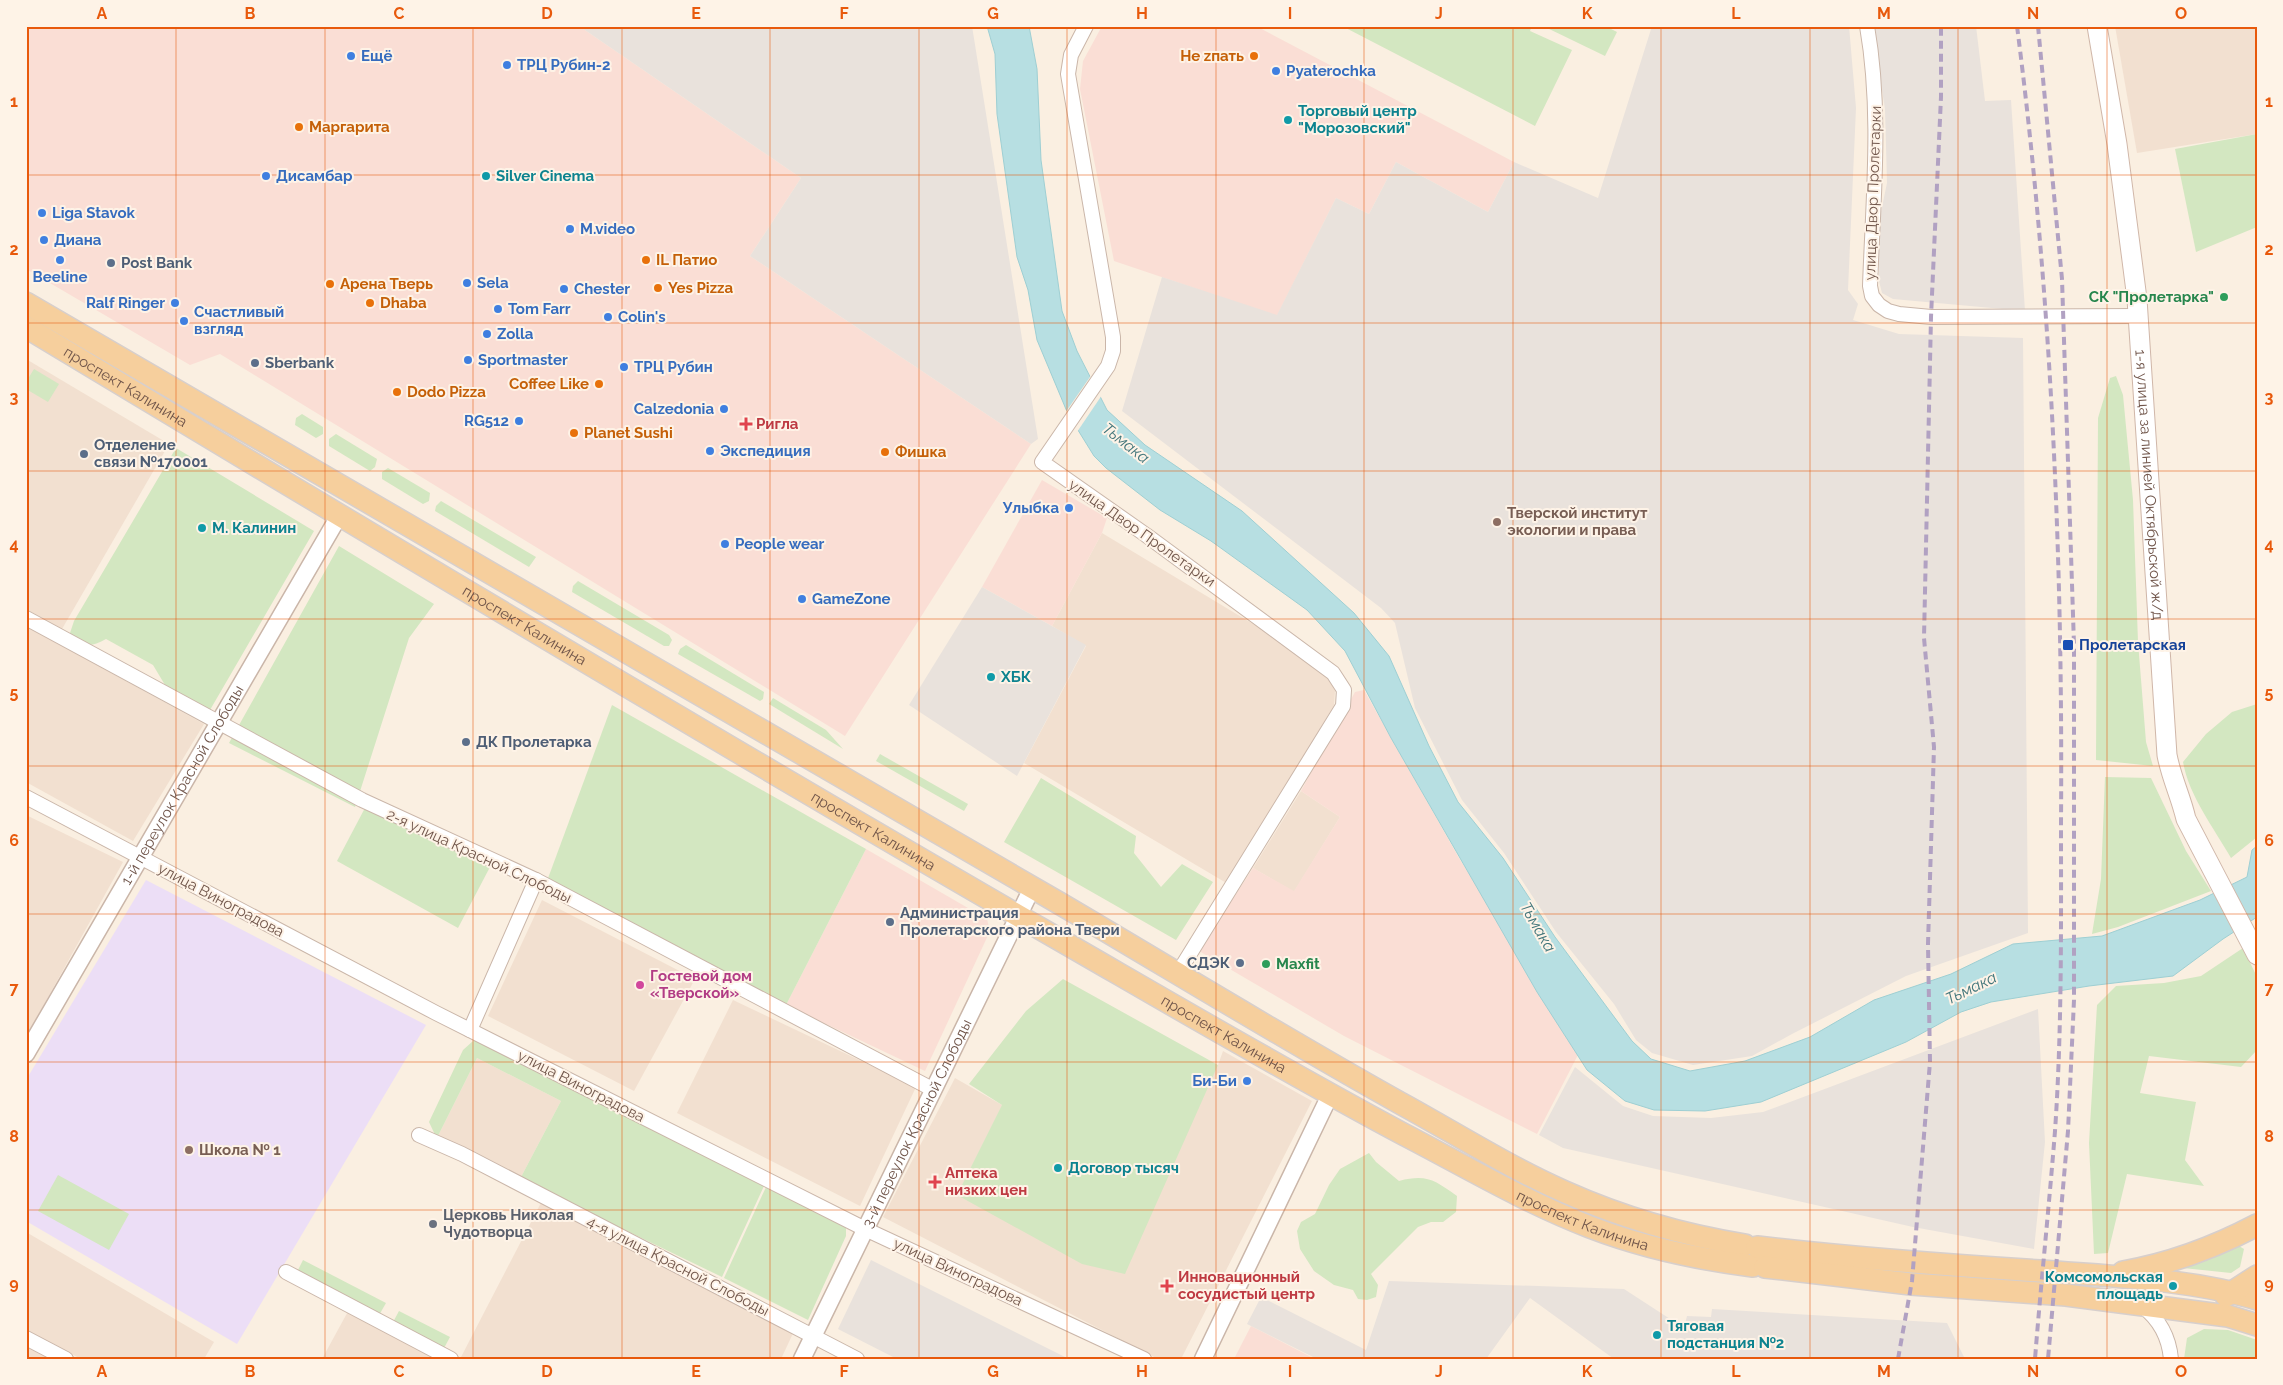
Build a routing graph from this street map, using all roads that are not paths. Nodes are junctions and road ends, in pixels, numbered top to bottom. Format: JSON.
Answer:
{"nodes":[{"id":1,"x":1086,"y":26,"type":"edge"},
{"id":2,"x":1867,"y":26,"type":"edge"},
{"id":3,"x":2097,"y":26,"type":"edge"},
{"id":4,"x":26,"y":303,"type":"edge"},
{"id":5,"x":2138,"y":316,"type":"junction"},
{"id":6,"x":26,"y":327,"type":"edge"},
{"id":7,"x":363,"y":500,"type":"junction"},
{"id":8,"x":339,"y":516,"type":"junction"},
{"id":9,"x":26,"y":618,"type":"edge"},
{"id":10,"x":220,"y":723,"type":"junction"},
{"id":11,"x":839,"y":773,"type":"junction"},
{"id":12,"x":806,"y":791,"type":"junction"},
{"id":13,"x":26,"y":797,"type":"edge"},
{"id":14,"x":141,"y":858,"type":"junction"},
{"id":15,"x":536,"y":880,"type":"junction"},
{"id":16,"x":1032,"y":888,"type":"junction"},
{"id":17,"x":1018,"y":916,"type":"junction"},
{"id":18,"x":2257,"y":955,"type":"edge"},
{"id":19,"x":1178,"y":973,"type":"junction"},
{"id":20,"x":1145,"y":990,"type":"junction"},
{"id":21,"x":470,"y":1030,"type":"junction"},
{"id":22,"x":26,"y":1054,"type":"edge"},
{"id":23,"x":1358,"y":1079,"type":"junction"},
{"id":24,"x":934,"y":1090,"type":"junction"},
{"id":25,"x":1330,"y":1095,"type":"junction"},
{"id":26,"x":419,"y":1135,"type":"dead end"},
{"id":27,"x":2257,"y":1215,"type":"edge"},
{"id":28,"x":2257,"y":1225,"type":"edge"},
{"id":29,"x":866,"y":1229,"type":"junction"},
{"id":30,"x":2235,"y":1236,"type":"junction"},
{"id":31,"x":1755,"y":1256,"type":"junction"},
{"id":32,"x":286,"y":1272,"type":"dead end"},
{"id":33,"x":2106,"y":1274,"type":"junction"},
{"id":34,"x":2257,"y":1276,"type":"edge"},
{"id":35,"x":2007,"y":1279,"type":"junction"},
{"id":36,"x":2233,"y":1292,"type":"junction"},
{"id":37,"x":2257,"y":1299,"type":"edge"},
{"id":38,"x":2139,"y":1304,"type":"junction"},
{"id":39,"x":2182,"y":1309,"type":"junction"},
{"id":40,"x":2257,"y":1325,"type":"edge"},
{"id":41,"x":813,"y":1336,"type":"junction"},
{"id":42,"x":26,"y":1338,"type":"edge"},
{"id":43,"x":66,"y":1359,"type":"edge"},
{"id":44,"x":451,"y":1359,"type":"edge"},
{"id":45,"x":802,"y":1359,"type":"edge"},
{"id":46,"x":856,"y":1359,"type":"edge"},
{"id":47,"x":1144,"y":1359,"type":"edge"},
{"id":48,"x":1204,"y":1359,"type":"edge"},
{"id":49,"x":2171,"y":1359,"type":"edge"}],
"edges":[{"from":1,"to":19,"type":"street","name":"улица Двор Пролетарки"},
{"from":2,"to":5,"type":"street","name":"улица Двор Пролетарки"},
{"from":3,"to":5,"type":"main road","name":"1-я улица за линией Октябрьской ж/д"},
{"from":4,"to":7,"type":"main road","name":"проспект Калинина"},
{"from":5,"to":18,"type":"main road","name":"1-я улица за линией Октябрьской ж/д"},
{"from":6,"to":8,"type":"main road","name":"проспект Калинина"},
{"from":7,"to":8,"type":"main road"},
{"from":7,"to":11,"type":"main road","name":"проспект Калинина"},
{"from":8,"to":10,"type":"street","name":"1-й переулок Красной Слободы"},
{"from":8,"to":12,"type":"main road","name":"проспект Калинина"},
{"from":9,"to":10,"type":"street","name":"2-я улица Красной Слободы"},
{"from":10,"to":14,"type":"street","name":"1-й переулок Красной Слободы"},
{"from":10,"to":15,"type":"street","name":"2-я улица Красной Слободы"},
{"from":11,"to":12,"type":"main road"},
{"from":11,"to":16,"type":"main road","name":"проспект Калинина"},
{"from":12,"to":17,"type":"main road","name":"проспект Калинина"},
{"from":13,"to":14,"type":"street","name":"улица Виноградова"},
{"from":14,"to":21,"type":"street","name":"улица Виноградова"},
{"from":14,"to":22,"type":"street","name":"1-й переулок Красной Слободы"},
{"from":15,"to":21,"type":"street"},
{"from":15,"to":24,"type":"street","name":"2-я улица Красной Слободы"},
{"from":16,"to":17,"type":"street","name":"3-й переулок Красной Слободы"},
{"from":16,"to":19,"type":"main road","name":"проспект Калинина"},
{"from":17,"to":20,"type":"main road","name":"проспект Калинина"},
{"from":17,"to":24,"type":"street","name":"3-й переулок Красной Слободы"},
{"from":19,"to":20,"type":"main road"},
{"from":19,"to":23,"type":"main road","name":"проспект Калинина"},
{"from":20,"to":25,"type":"main road","name":"проспект Калинина"},
{"from":21,"to":29,"type":"street","name":"улица Виноградова"},
{"from":23,"to":25,"type":"main road"},
{"from":23,"to":31,"type":"main road","name":"проспект Калинина"},
{"from":24,"to":29,"type":"street","name":"3-й переулок Красной Слободы"},
{"from":25,"to":31,"type":"main road","name":"проспект Калинина"},
{"from":25,"to":48,"type":"street"},
{"from":26,"to":41,"type":"street","name":"4-я улица Красной Слободы"},
{"from":27,"to":30,"type":"main road"},
{"from":28,"to":30,"type":"main road"},
{"from":29,"to":41,"type":"street","name":"3-й переулок Красной Слободы"},
{"from":29,"to":47,"type":"street","name":"улица Виноградова"},
{"from":30,"to":33,"type":"main road"},
{"from":31,"to":35,"type":"main road","name":"проспект Калинина"},
{"from":32,"to":44,"type":"street"},
{"from":33,"to":35,"type":"main road"},
{"from":33,"to":36,"type":"main road"},
{"from":34,"to":36,"type":"main road"},
{"from":35,"to":38,"type":"main road"},
{"from":36,"to":37,"type":"main road"},
{"from":36,"to":39,"type":"main road"},
{"from":38,"to":39,"type":"main road"},
{"from":38,"to":49,"type":"street"},
{"from":39,"to":40,"type":"main road"},
{"from":41,"to":45,"type":"street","name":"3-й переулок Красной Слободы"},
{"from":41,"to":46,"type":"street","name":"4-я улица Красной Слободы"},
{"from":42,"to":43,"type":"street"}]}
